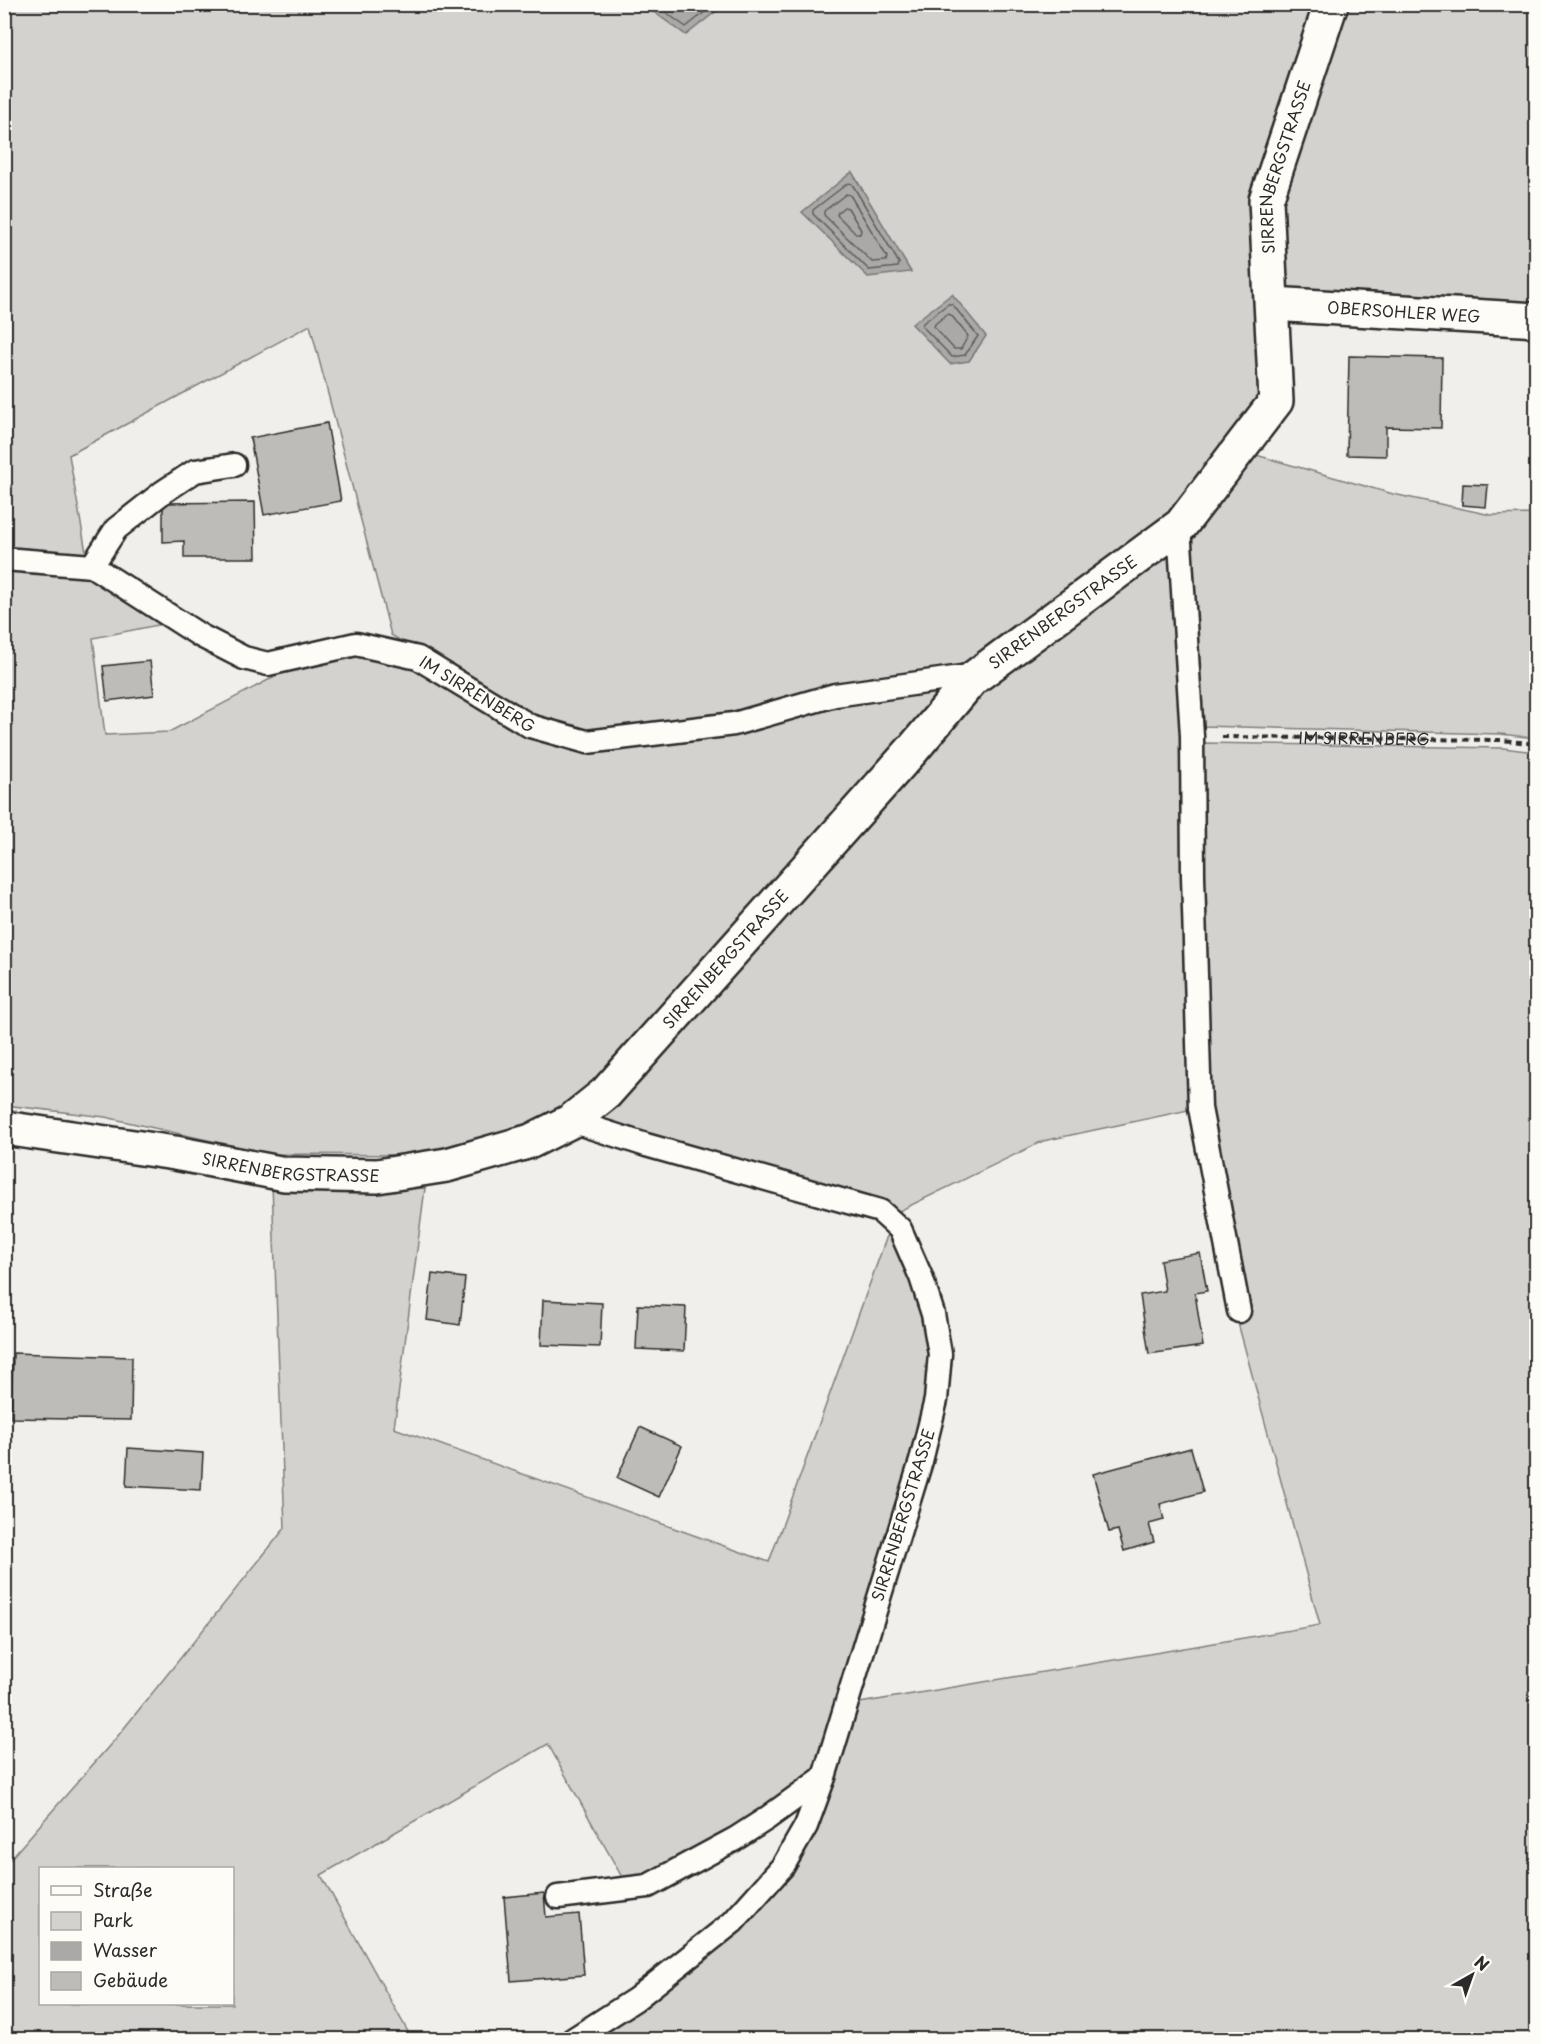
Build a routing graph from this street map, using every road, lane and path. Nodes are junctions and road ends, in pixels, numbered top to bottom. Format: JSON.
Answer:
{"nodes":[{"id":1,"x":1331,"y":4,"type":"edge"},
{"id":2,"x":1272,"y":304,"type":"junction"},
{"id":3,"x":1536,"y":320,"type":"edge"},
{"id":4,"x":234,"y":465,"type":"dead end"},
{"id":5,"x":1179,"y":526,"type":"junction"},
{"id":6,"x":4,"y":559,"type":"edge"},
{"id":7,"x":92,"y":566,"type":"junction"},
{"id":8,"x":972,"y":679,"type":"junction"},
{"id":9,"x":1192,"y":736,"type":"junction"},
{"id":10,"x":1536,"y":744,"type":"edge"},
{"id":11,"x":570,"y":1121,"type":"junction"},
{"id":12,"x":4,"y":1128,"type":"edge"},
{"id":13,"x":1239,"y":1311,"type":"dead end"},
{"id":14,"x":824,"y":1777,"type":"junction"},
{"id":15,"x":558,"y":1897,"type":"dead end"},
{"id":16,"x":572,"y":2040,"type":"edge"}],
"edges":[{"from":1,"to":2,"type":"street","name":"SIRRENBERGSTRASSE"},
{"from":2,"to":3,"type":"street","name":"OBERSOHLER WEG"},
{"from":2,"to":5,"type":"street","name":"SIRRENBERGSTRASSE"},
{"from":4,"to":7,"type":"lane"},
{"from":5,"to":8,"type":"street","name":"SIRRENBERGSTRASSE"},
{"from":5,"to":9,"type":"lane"},
{"from":6,"to":7,"type":"lane","name":"IM SIRRENBERG"},
{"from":7,"to":8,"type":"lane","name":"IM SIRRENBERG"},
{"from":8,"to":11,"type":"street","name":"SIRRENBERGSTRASSE"},
{"from":9,"to":10,"type":"path","name":"IM SIRRENBERG"},
{"from":9,"to":13,"type":"lane"},
{"from":11,"to":12,"type":"street","name":"SIRRENBERGSTRASSE"},
{"from":11,"to":14,"type":"lane","name":"SIRRENBERGSTRASSE"},
{"from":14,"to":15,"type":"lane"},
{"from":14,"to":16,"type":"lane","name":"SIRRENBERGSTRASSE"}]}
